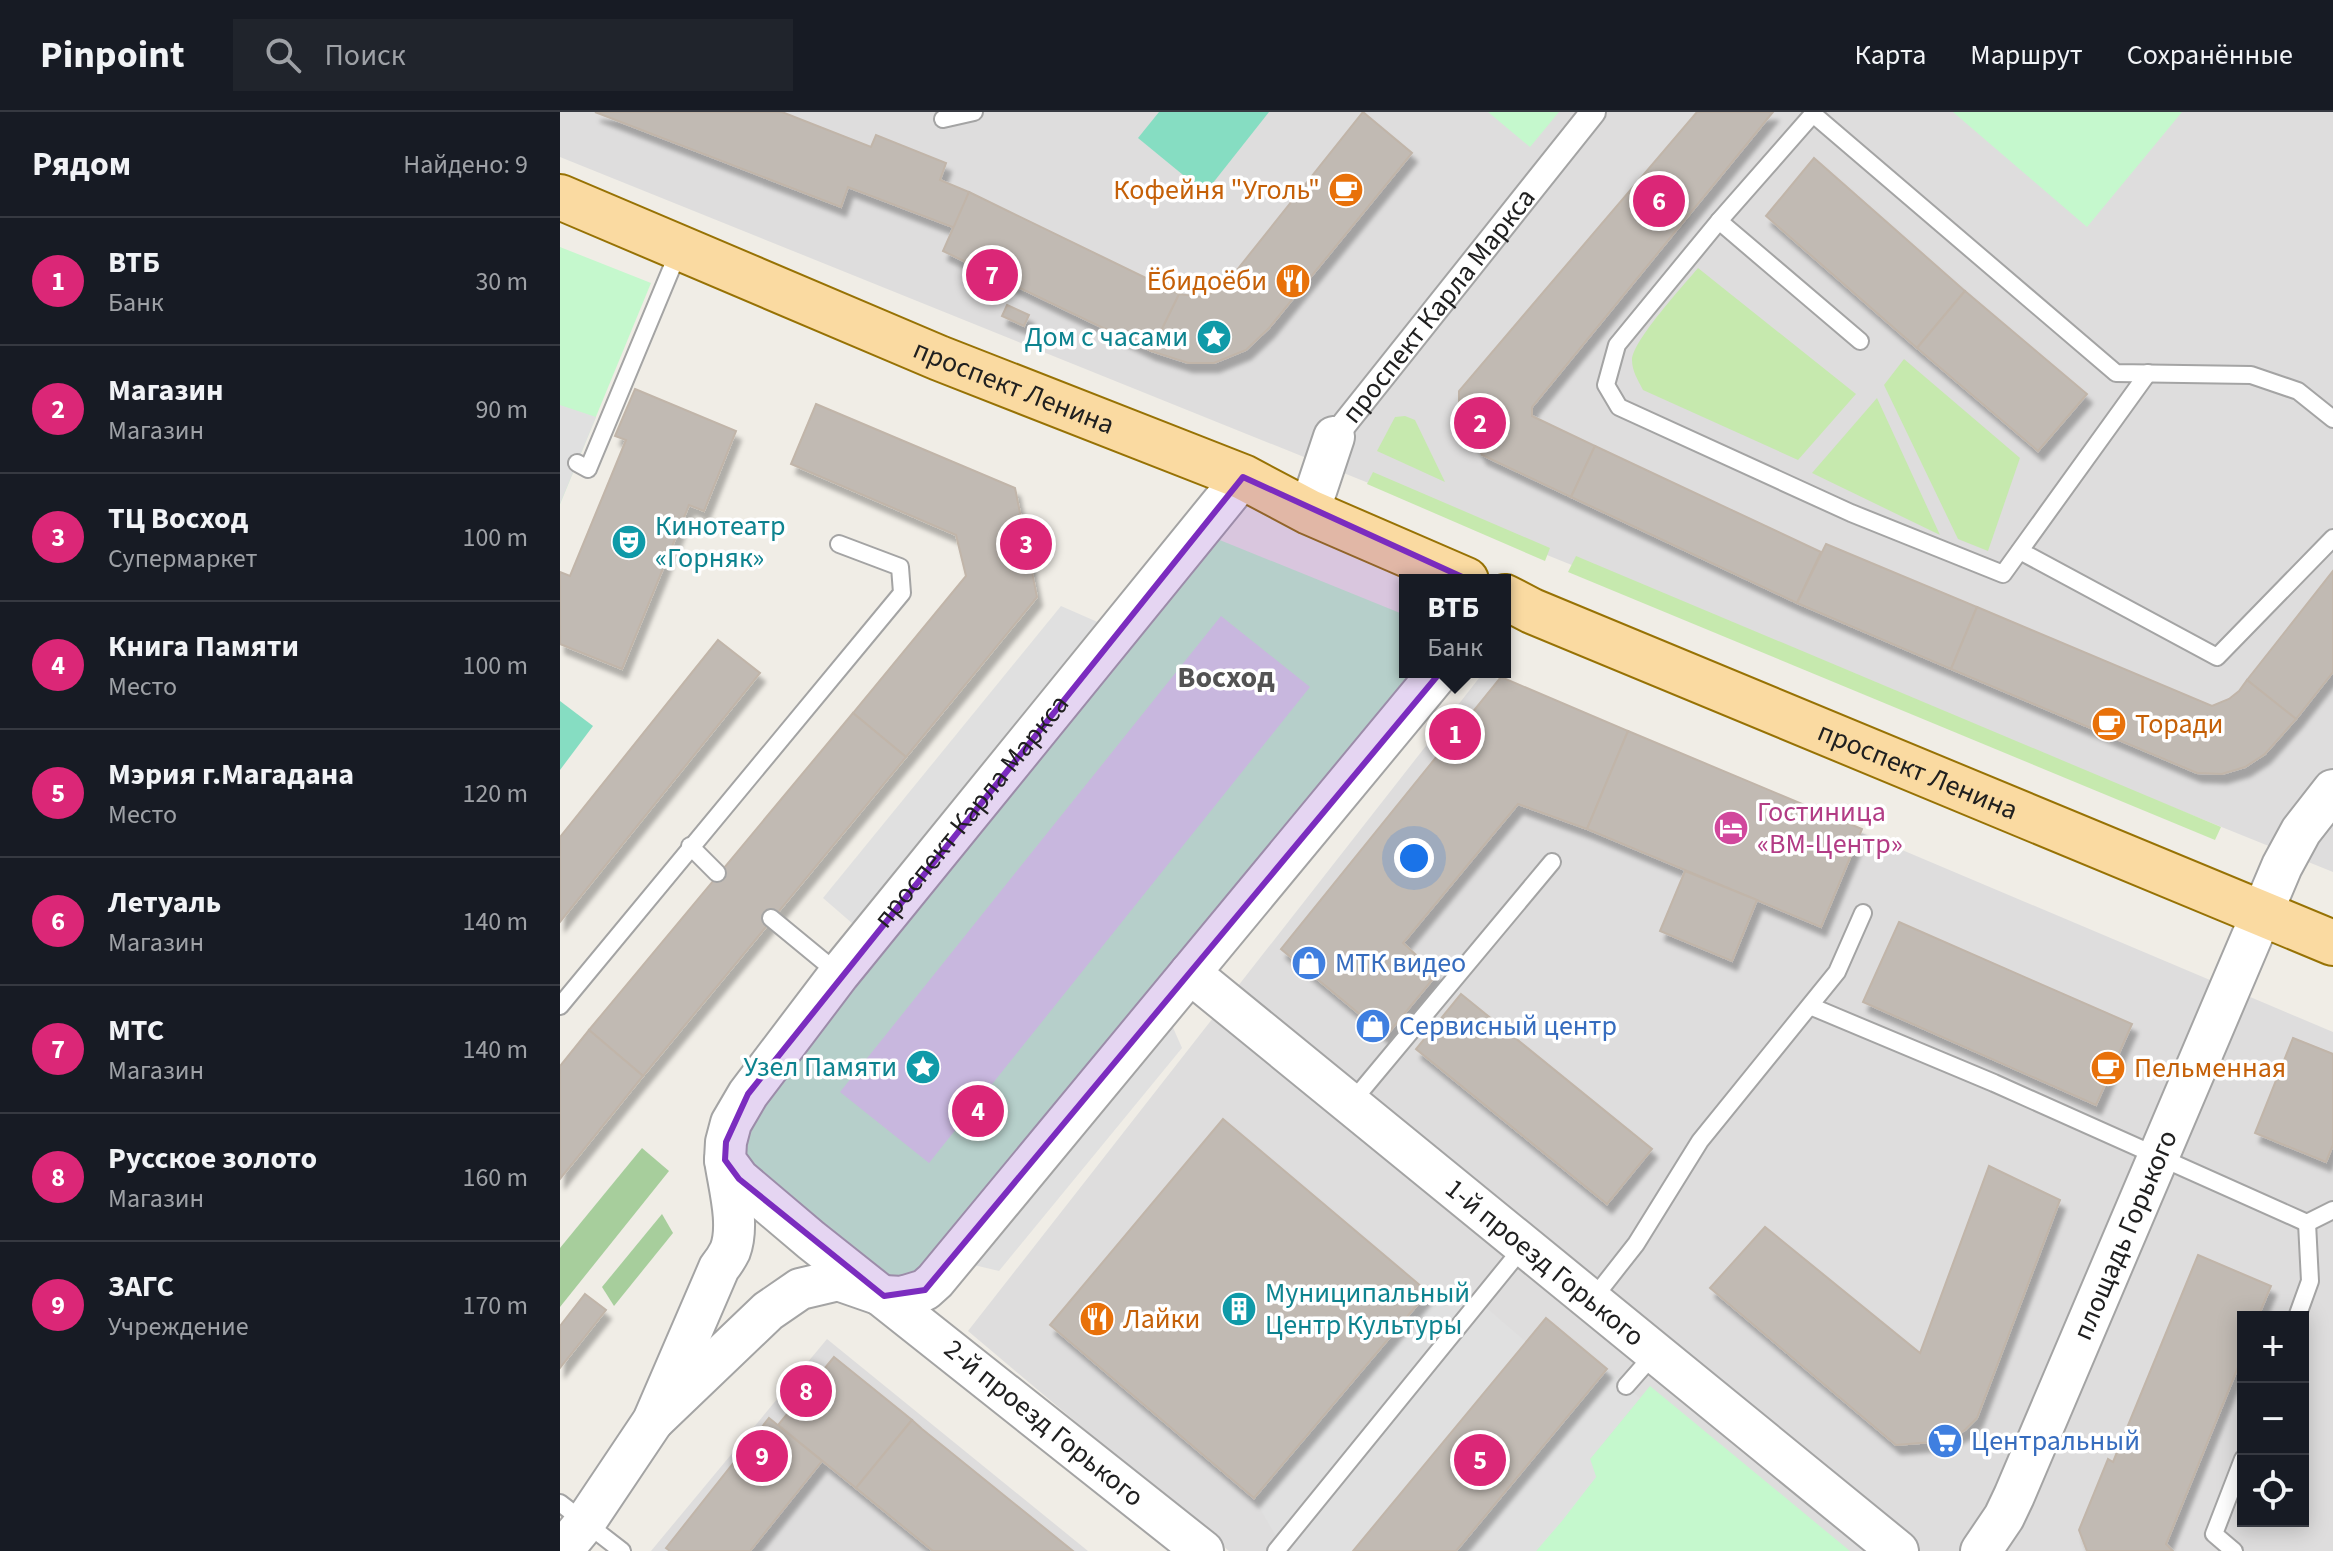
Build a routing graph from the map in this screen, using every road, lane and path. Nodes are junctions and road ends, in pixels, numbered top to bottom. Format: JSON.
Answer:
{"nodes":[{"id":1,"x":974,"y":112,"type":"edge"},
{"id":2,"x":1593,"y":112,"type":"edge"},
{"id":3,"x":943,"y":119,"type":"dead end"},
{"id":4,"x":560,"y":197,"type":"edge"},
{"id":5,"x":1719,"y":221,"type":"junction"},
{"id":6,"x":681,"y":247,"type":"junction"},
{"id":7,"x":1860,"y":341,"type":"dead end"},
{"id":8,"x":2148,"y":373,"type":"junction"},
{"id":9,"x":2333,"y":419,"type":"edge"},
{"id":10,"x":1334,"y":437,"type":"joint"},
{"id":11,"x":577,"y":463,"type":"dead end"},
{"id":12,"x":1243,"y":477,"type":"junction"},
{"id":13,"x":1309,"y":512,"type":"junction"},
{"id":14,"x":2333,"y":538,"type":"edge"},
{"id":15,"x":839,"y":544,"type":"dead end"},
{"id":16,"x":2020,"y":551,"type":"junction"},
{"id":17,"x":1452,"y":574,"type":"edge"},
{"id":18,"x":1511,"y":600,"type":"edge"},
{"id":19,"x":1434,"y":678,"type":"edge"},
{"id":20,"x":2333,"y":790,"type":"edge"},
{"id":21,"x":690,"y":846,"type":"junction"},
{"id":22,"x":1552,"y":862,"type":"dead end"},
{"id":23,"x":717,"y":873,"type":"dead end"},
{"id":24,"x":1863,"y":913,"type":"dead end"},
{"id":25,"x":2262,"y":916,"type":"junction"},
{"id":26,"x":771,"y":918,"type":"dead end"},
{"id":27,"x":2333,"y":943,"type":"edge"},
{"id":28,"x":1190,"y":973,"type":"junction"},
{"id":29,"x":839,"y":974,"type":"junction"},
{"id":30,"x":560,"y":1006,"type":"edge"},
{"id":31,"x":1810,"y":1006,"type":"junction"},
{"id":32,"x":1350,"y":1104,"type":"junction"},
{"id":33,"x":2158,"y":1158,"type":"junction"},
{"id":34,"x":725,"y":1160,"type":"junction"},
{"id":35,"x":2333,"y":1210,"type":"edge"},
{"id":36,"x":2307,"y":1223,"type":"junction"},
{"id":37,"x":1524,"y":1246,"type":"junction"},
{"id":38,"x":884,"y":1296,"type":"junction"},
{"id":39,"x":1591,"y":1301,"type":"junction"},
{"id":40,"x":2299,"y":1311,"type":"edge"},
{"id":41,"x":1655,"y":1353,"type":"junction"},
{"id":42,"x":1626,"y":1386,"type":"dead end"},
{"id":43,"x":653,"y":1421,"type":"junction"},
{"id":44,"x":2237,"y":1475,"type":"edge"},
{"id":45,"x":569,"y":1526,"type":"edge"},
{"id":46,"x":622,"y":1551,"type":"edge"},
{"id":47,"x":1203,"y":1551,"type":"edge"},
{"id":48,"x":1276,"y":1551,"type":"edge"},
{"id":49,"x":1898,"y":1551,"type":"edge"},
{"id":50,"x":1981,"y":1551,"type":"edge"},
{"id":51,"x":2234,"y":1551,"type":"edge"}],
"edges":[{"from":1,"to":3,"type":"lane"},
{"from":2,"to":10,"type":"street","name":"проспект Карла Маркса"},
{"from":4,"to":6,"type":"main road","name":"проспект Ленина"},
{"from":5,"to":7,"type":"lane"},
{"from":5,"to":8,"type":"lane"},
{"from":5,"to":16,"type":"lane"},
{"from":6,"to":11,"type":"lane"},
{"from":6,"to":12,"type":"main road","name":"проспект Ленина"},
{"from":8,"to":9,"type":"lane"},
{"from":8,"to":16,"type":"lane"},
{"from":10,"to":13,"type":"street","name":"проспект Карла Маркса"},
{"from":12,"to":13,"type":"main road","name":"проспект Ленина"},
{"from":12,"to":29,"type":"street","name":"проспект Карла Маркса"},
{"from":13,"to":17,"type":"main road","name":"проспект Ленина"},
{"from":14,"to":16,"type":"lane"},
{"from":15,"to":21,"type":"lane"},
{"from":18,"to":25,"type":"main road","name":"проспект Ленина"},
{"from":19,"to":28,"type":"street","name":"проспект Карла Маркса"},
{"from":20,"to":25,"type":"street","name":"площадь Горького"},
{"from":21,"to":23,"type":"lane"},
{"from":21,"to":30,"type":"lane"},
{"from":22,"to":32,"type":"lane"},
{"from":24,"to":31,"type":"lane"},
{"from":25,"to":27,"type":"main road","name":"проспект Ленина"},
{"from":25,"to":33,"type":"street","name":"площадь Горького"},
{"from":26,"to":29,"type":"lane"},
{"from":28,"to":32,"type":"street","name":"1-й проезд Горького"},
{"from":28,"to":38,"type":"street","name":"проспект Карла Маркса"},
{"from":29,"to":34,"type":"street","name":"проспект Карла Маркса"},
{"from":31,"to":33,"type":"lane"},
{"from":31,"to":39,"type":"lane"},
{"from":32,"to":37,"type":"street","name":"1-й проезд Горького"},
{"from":33,"to":36,"type":"lane"},
{"from":33,"to":50,"type":"street","name":"площадь Горького"},
{"from":34,"to":38,"type":"street"},
{"from":34,"to":43,"type":"street","name":"проспект Карла Маркса"},
{"from":35,"to":36,"type":"lane"},
{"from":36,"to":40,"type":"lane"},
{"from":37,"to":39,"type":"street","name":"1-й проезд Горького"},
{"from":37,"to":48,"type":"lane"},
{"from":38,"to":43,"type":"street","name":"проспект Карла Маркса"},
{"from":38,"to":47,"type":"street","name":"2-й проезд Горького"},
{"from":39,"to":41,"type":"street","name":"1-й проезд Горького"},
{"from":41,"to":42,"type":"lane"},
{"from":41,"to":49,"type":"street","name":"1-й проезд Горького"},
{"from":43,"to":45,"type":"street","name":"проспект Карла Маркса"},
{"from":44,"to":51,"type":"lane"},
{"from":45,"to":46,"type":"lane"}]}
